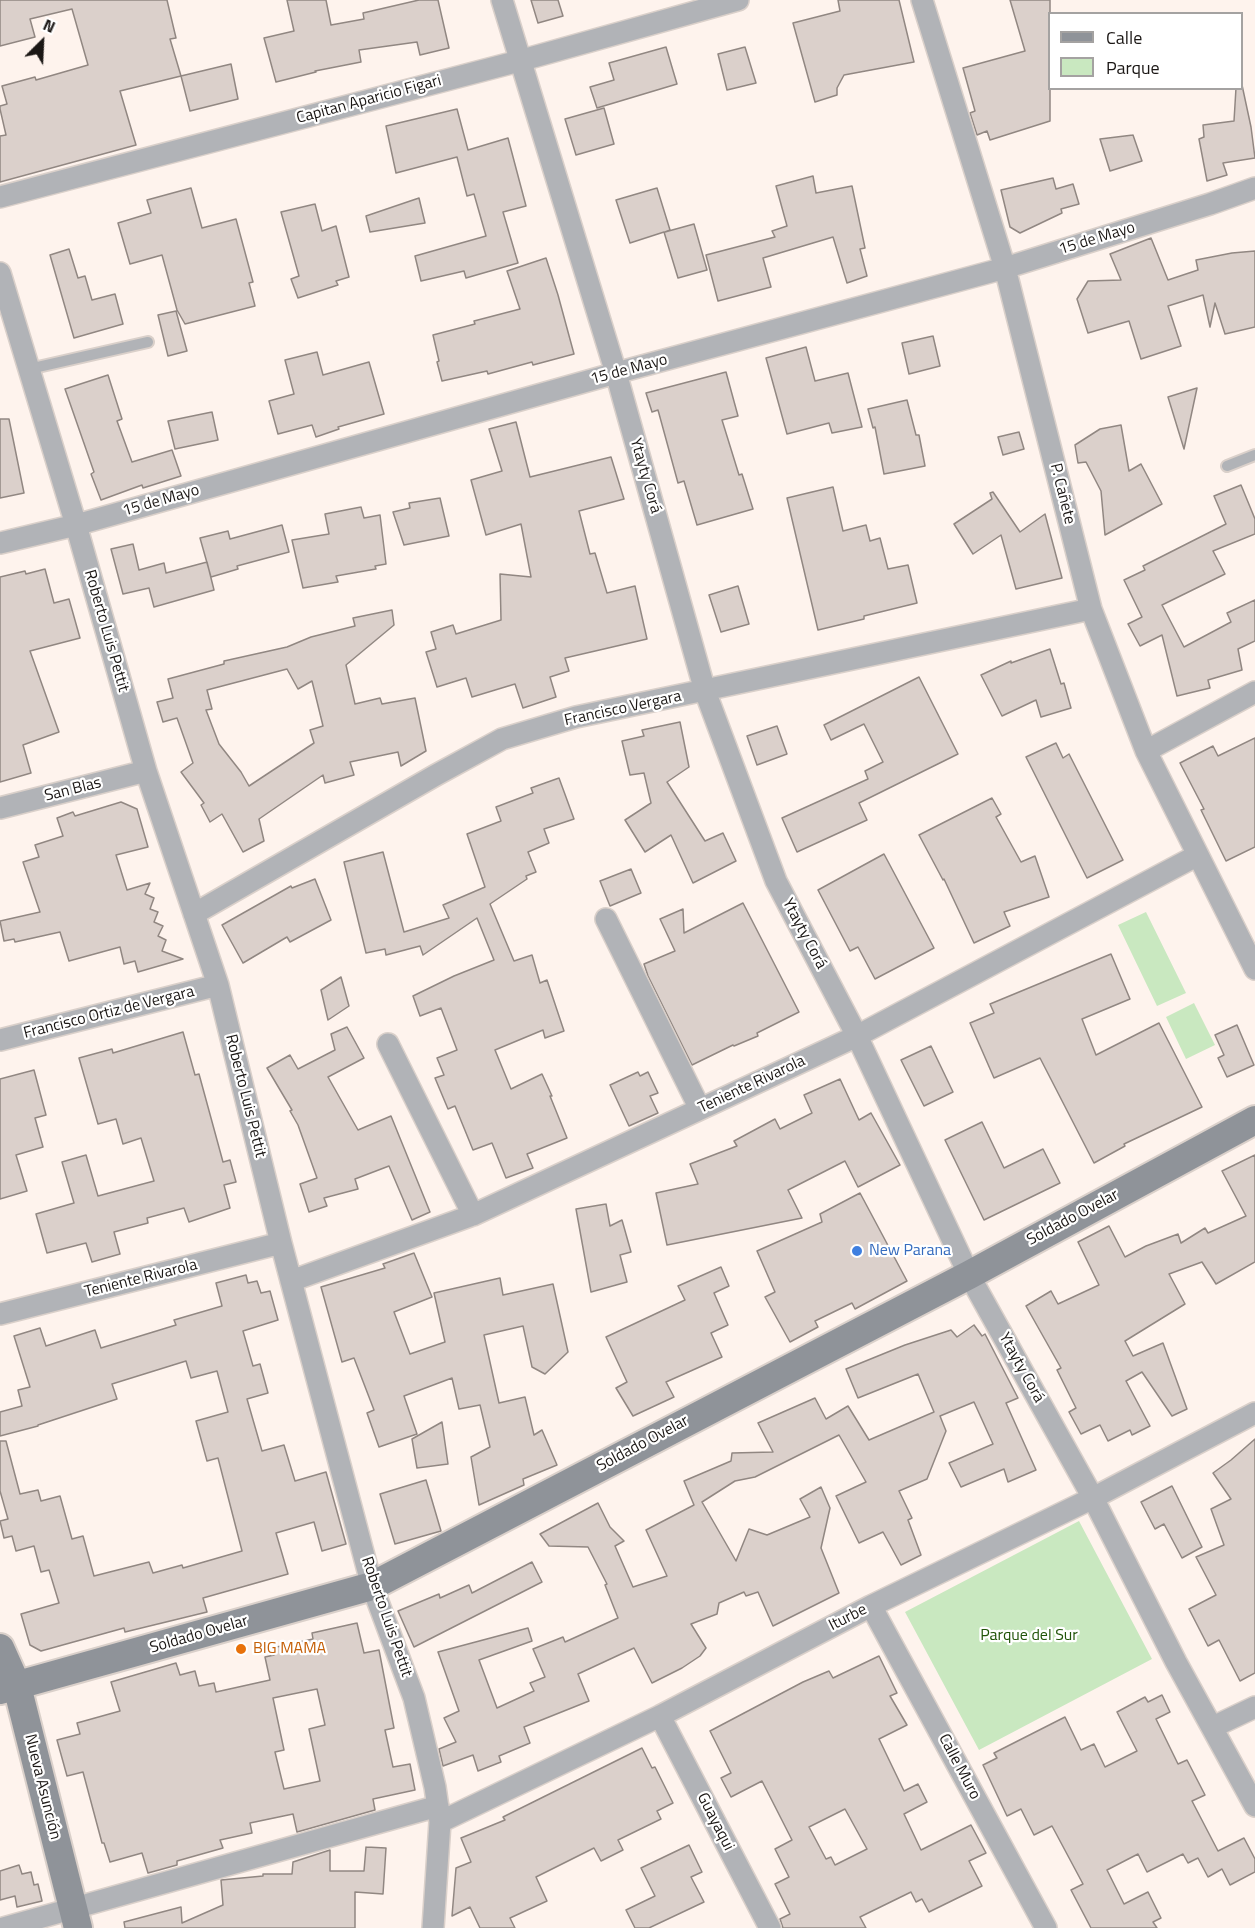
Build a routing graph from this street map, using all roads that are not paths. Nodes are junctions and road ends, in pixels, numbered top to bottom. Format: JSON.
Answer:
{"nodes":[{"id":1,"x":502,"y":0,"type":"edge"},
{"id":2,"x":738,"y":0,"type":"edge"},
{"id":3,"x":922,"y":0,"type":"edge"},
{"id":4,"x":519,"y":60,"type":"junction"},
{"id":5,"x":1255,"y":188,"type":"edge"},
{"id":6,"x":0,"y":197,"type":"edge"},
{"id":7,"x":1005,"y":268,"type":"junction"},
{"id":8,"x":0,"y":273,"type":"edge"},
{"id":9,"x":148,"y":342,"type":"dead end"},
{"id":10,"x":29,"y":369,"type":"junction"},
{"id":11,"x":616,"y":373,"type":"junction"},
{"id":12,"x":1255,"y":455,"type":"edge"},
{"id":13,"x":1227,"y":466,"type":"dead end"},
{"id":14,"x":76,"y":525,"type":"junction"},
{"id":15,"x":0,"y":543,"type":"edge"},
{"id":16,"x":1091,"y":609,"type":"junction"},
{"id":17,"x":705,"y":692,"type":"junction"},
{"id":18,"x":1255,"y":693,"type":"edge"},
{"id":19,"x":1146,"y":751,"type":"junction"},
{"id":20,"x":146,"y":771,"type":"junction"},
{"id":21,"x":0,"y":808,"type":"edge"},
{"id":22,"x":1198,"y":855,"type":"junction"},
{"id":23,"x":194,"y":914,"type":"junction"},
{"id":24,"x":606,"y":919,"type":"dead end"},
{"id":25,"x":1255,"y":969,"type":"edge"},
{"id":26,"x":218,"y":985,"type":"junction"},
{"id":27,"x":857,"y":1036,"type":"junction"},
{"id":28,"x":0,"y":1040,"type":"edge"},
{"id":29,"x":388,"y":1044,"type":"dead end"},
{"id":30,"x":700,"y":1109,"type":"junction"},
{"id":31,"x":1255,"y":1120,"type":"edge"},
{"id":32,"x":473,"y":1215,"type":"junction"},
{"id":33,"x":281,"y":1243,"type":"junction"},
{"id":34,"x":969,"y":1275,"type":"junction"},
{"id":35,"x":291,"y":1281,"type":"junction"},
{"id":36,"x":0,"y":1314,"type":"edge"},
{"id":37,"x":1255,"y":1413,"type":"edge"},
{"id":38,"x":1093,"y":1498,"type":"junction"},
{"id":39,"x":372,"y":1586,"type":"junction"},
{"id":40,"x":871,"y":1606,"type":"junction"},
{"id":41,"x":0,"y":1648,"type":"edge"},
{"id":42,"x":8,"y":1688,"type":"edge"},
{"id":43,"x":1255,"y":1707,"type":"edge"},
{"id":44,"x":660,"y":1716,"type":"junction"},
{"id":45,"x":1213,"y":1727,"type":"junction"},
{"id":46,"x":1255,"y":1806,"type":"edge"},
{"id":47,"x":439,"y":1814,"type":"junction"},
{"id":48,"x":76,"y":1919,"type":"edge"},
{"id":49,"x":3,"y":1928,"type":"edge"},
{"id":50,"x":433,"y":1928,"type":"edge"},
{"id":51,"x":770,"y":1928,"type":"edge"},
{"id":52,"x":1046,"y":1928,"type":"edge"}],
"edges":[{"from":1,"to":4,"type":"street","name":"Ytayty Corá"},
{"from":2,"to":4,"type":"street","name":"Capitan Aparicio Figari"},
{"from":3,"to":7,"type":"street","name":"P. Cañete"},
{"from":4,"to":6,"type":"street","name":"Capitan Aparicio Figari"},
{"from":4,"to":11,"type":"street","name":"Ytayty Corá"},
{"from":5,"to":7,"type":"street","name":"15 de Mayo"},
{"from":7,"to":11,"type":"street","name":"15 de Mayo"},
{"from":7,"to":16,"type":"street","name":"P. Cañete"},
{"from":8,"to":10,"type":"street","name":"Roberto Luis Pettit"},
{"from":9,"to":10,"type":"lane"},
{"from":10,"to":14,"type":"street","name":"Roberto Luis Pettit"},
{"from":11,"to":14,"type":"street","name":"15 de Mayo"},
{"from":11,"to":17,"type":"street","name":"Ytayty Corá"},
{"from":12,"to":13,"type":"lane"},
{"from":14,"to":15,"type":"street","name":"15 de Mayo"},
{"from":14,"to":20,"type":"street","name":"Roberto Luis Pettit"},
{"from":16,"to":17,"type":"street","name":"Francisco Vergara"},
{"from":16,"to":19,"type":"street","name":"P. Cañete"},
{"from":17,"to":23,"type":"street","name":"Francisco Vergara"},
{"from":17,"to":27,"type":"street","name":"Ytayty Corá"},
{"from":18,"to":19,"type":"street"},
{"from":19,"to":22,"type":"street","name":"P. Cañete"},
{"from":20,"to":21,"type":"street","name":"San Blas"},
{"from":20,"to":23,"type":"street","name":"Roberto Luis Pettit"},
{"from":22,"to":25,"type":"street","name":"P. Cañete"},
{"from":22,"to":27,"type":"street","name":"Teniente Rivarola"},
{"from":23,"to":26,"type":"street","name":"Roberto Luis Pettit"},
{"from":24,"to":30,"type":"street"},
{"from":26,"to":28,"type":"street","name":"Francisco Ortiz de Vergara"},
{"from":26,"to":33,"type":"street","name":"Roberto Luis Pettit"},
{"from":27,"to":30,"type":"street","name":"Teniente Rivarola"},
{"from":27,"to":34,"type":"street","name":"Ytayty Corá"},
{"from":29,"to":32,"type":"street"},
{"from":30,"to":32,"type":"street","name":"Teniente Rivarola"},
{"from":31,"to":34,"type":"main road","name":"Soldado Ovelar"},
{"from":32,"to":35,"type":"street","name":"Teniente Rivarola"},
{"from":33,"to":35,"type":"street","name":"Roberto Luis Pettit"},
{"from":33,"to":36,"type":"street","name":"Teniente Rivarola"},
{"from":34,"to":38,"type":"street","name":"Ytayty Corá"},
{"from":34,"to":39,"type":"main road","name":"Soldado Ovelar"},
{"from":35,"to":39,"type":"street","name":"Roberto Luis Pettit"},
{"from":37,"to":38,"type":"street","name":"Iturbe"},
{"from":38,"to":40,"type":"street","name":"Iturbe"},
{"from":38,"to":45,"type":"street","name":"Ytayty Corá"},
{"from":39,"to":42,"type":"main road","name":"Soldado Ovelar"},
{"from":39,"to":47,"type":"street","name":"Roberto Luis Pettit"},
{"from":40,"to":44,"type":"street","name":"Iturbe"},
{"from":40,"to":52,"type":"street","name":"Calle Muro"},
{"from":41,"to":42,"type":"main road","name":"Nueva Asunción"},
{"from":42,"to":48,"type":"main road","name":"Nueva Asunción"},
{"from":43,"to":45,"type":"street"},
{"from":44,"to":47,"type":"street","name":"Iturbe"},
{"from":44,"to":51,"type":"street","name":"Guayaqui"},
{"from":45,"to":46,"type":"street","name":"Ytayty Corá"},
{"from":47,"to":48,"type":"street","name":"Iturbe"},
{"from":47,"to":50,"type":"street","name":"Roberto Luis Pettit"},
{"from":48,"to":49,"type":"street","name":"Iturbe"}]}
